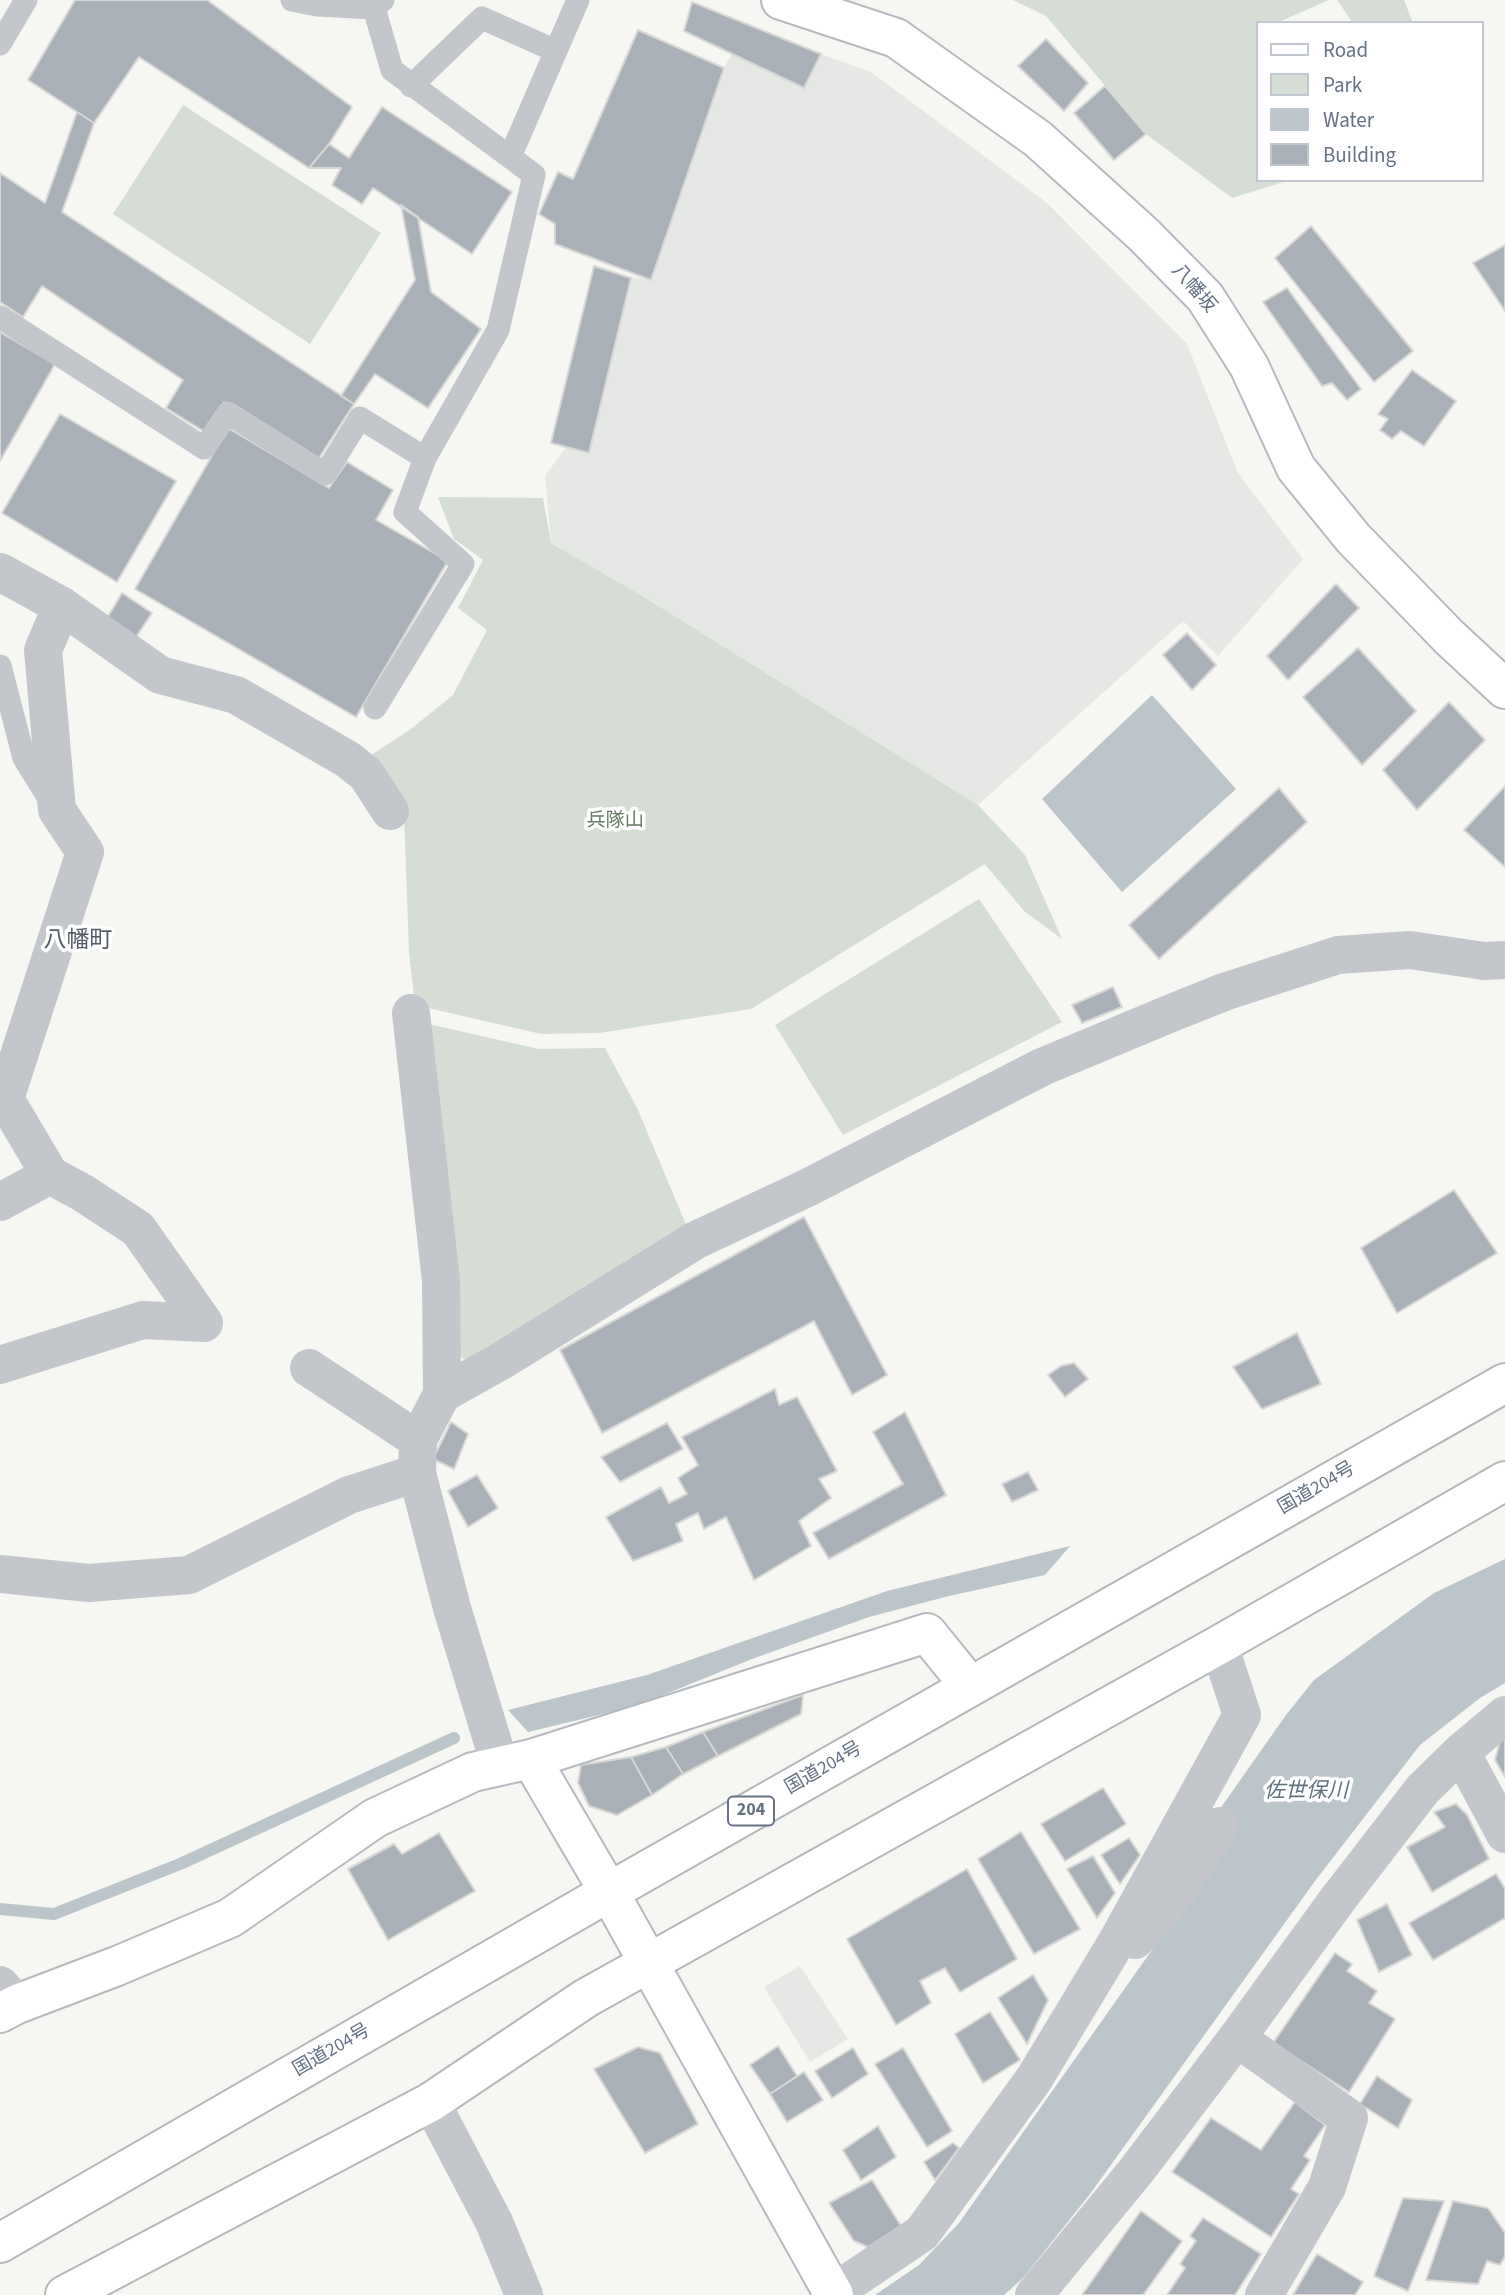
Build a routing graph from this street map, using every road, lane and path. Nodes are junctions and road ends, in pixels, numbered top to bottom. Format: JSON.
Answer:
{"nodes":[{"id":1,"x":26,"y":0,"type":"edge"},
{"id":2,"x":292,"y":0,"type":"edge"},
{"id":3,"x":578,"y":0,"type":"edge"},
{"id":4,"x":781,"y":0,"type":"edge"},
{"id":5,"x":378,"y":4,"type":"edge"},
{"id":6,"x":483,"y":9,"type":"edge"},
{"id":7,"x":0,"y":44,"type":"edge"},
{"id":8,"x":556,"y":51,"type":"junction"},
{"id":9,"x":411,"y":86,"type":"junction"},
{"id":10,"x":510,"y":157,"type":"junction"},
{"id":11,"x":0,"y":317,"type":"edge"},
{"id":12,"x":425,"y":458,"type":"junction"},
{"id":13,"x":0,"y":572,"type":"edge"},
{"id":14,"x":62,"y":606,"type":"junction"},
{"id":15,"x":0,"y":666,"type":"edge"},
{"id":16,"x":1505,"y":689,"type":"edge"},
{"id":17,"x":375,"y":708,"type":"dead end"},
{"id":18,"x":57,"y":810,"type":"junction"},
{"id":19,"x":390,"y":811,"type":"dead end"},
{"id":20,"x":1505,"y":960,"type":"edge"},
{"id":21,"x":411,"y":1013,"type":"dead end"},
{"id":22,"x":50,"y":1175,"type":"junction"},
{"id":23,"x":0,"y":1202,"type":"edge"},
{"id":24,"x":0,"y":1364,"type":"edge"},
{"id":25,"x":309,"y":1368,"type":"dead end"},
{"id":26,"x":1505,"y":1383,"type":"edge"},
{"id":27,"x":442,"y":1394,"type":"junction"},
{"id":28,"x":418,"y":1456,"type":"junction"},
{"id":29,"x":1505,"y":1481,"type":"edge"},
{"id":30,"x":0,"y":1574,"type":"edge"},
{"id":31,"x":1219,"y":1645,"type":"junction"},
{"id":32,"x":970,"y":1686,"type":"junction"},
{"id":33,"x":1505,"y":1715,"type":"edge"},
{"id":34,"x":1461,"y":1752,"type":"junction"},
{"id":35,"x":515,"y":1762,"type":"junction"},
{"id":36,"x":1220,"y":1826,"type":"dead end"},
{"id":37,"x":1505,"y":1834,"type":"edge"},
{"id":38,"x":608,"y":1892,"type":"junction"},
{"id":39,"x":1119,"y":1938,"type":"junction"},
{"id":40,"x":648,"y":1963,"type":"junction"},
{"id":41,"x":6,"y":2001,"type":"edge"},
{"id":42,"x":1237,"y":2038,"type":"junction"},
{"id":43,"x":431,"y":2102,"type":"junction"},
{"id":44,"x":0,"y":2243,"type":"edge"},
{"id":45,"x":833,"y":2294,"type":"edge"},
{"id":46,"x":65,"y":2295,"type":"edge"},
{"id":47,"x":524,"y":2295,"type":"edge"},
{"id":48,"x":1034,"y":2295,"type":"edge"},
{"id":49,"x":1264,"y":2295,"type":"edge"}],
"edges":[{"from":1,"to":7,"type":"lane"},
{"from":2,"to":5,"type":"lane"},
{"from":3,"to":8,"type":"lane"},
{"from":4,"to":16,"type":"main road","name":"八幡坂"},
{"from":5,"to":9,"type":"lane"},
{"from":6,"to":8,"type":"lane"},
{"from":6,"to":9,"type":"lane"},
{"from":8,"to":10,"type":"lane"},
{"from":9,"to":10,"type":"lane"},
{"from":10,"to":12,"type":"lane"},
{"from":11,"to":12,"type":"lane"},
{"from":12,"to":17,"type":"lane"},
{"from":13,"to":14,"type":"street"},
{"from":14,"to":18,"type":"street"},
{"from":14,"to":19,"type":"street"},
{"from":15,"to":18,"type":"lane"},
{"from":18,"to":22,"type":"street"},
{"from":20,"to":27,"type":"street"},
{"from":21,"to":27,"type":"street"},
{"from":22,"to":23,"type":"street"},
{"from":22,"to":24,"type":"street"},
{"from":25,"to":28,"type":"street"},
{"from":26,"to":32,"type":"main road","name":"国道204号","number":"204"},
{"from":27,"to":28,"type":"street"},
{"from":28,"to":30,"type":"street"},
{"from":28,"to":35,"type":"street"},
{"from":29,"to":31,"type":"main road"},
{"from":31,"to":39,"type":"street"},
{"from":31,"to":40,"type":"main road"},
{"from":32,"to":35,"type":"main road"},
{"from":32,"to":38,"type":"main road","name":"国道204号","number":"204"},
{"from":33,"to":34,"type":"street"},
{"from":34,"to":37,"type":"street"},
{"from":34,"to":42,"type":"street"},
{"from":35,"to":38,"type":"main road"},
{"from":35,"to":41,"type":"main road"},
{"from":36,"to":39,"type":"street"},
{"from":38,"to":40,"type":"main road"},
{"from":38,"to":44,"type":"main road","name":"国道204号","number":"204"},
{"from":39,"to":45,"type":"street"},
{"from":40,"to":43,"type":"main road"},
{"from":40,"to":45,"type":"main road"},
{"from":42,"to":48,"type":"street"},
{"from":42,"to":49,"type":"street"},
{"from":43,"to":46,"type":"main road"},
{"from":43,"to":47,"type":"street"}]}
